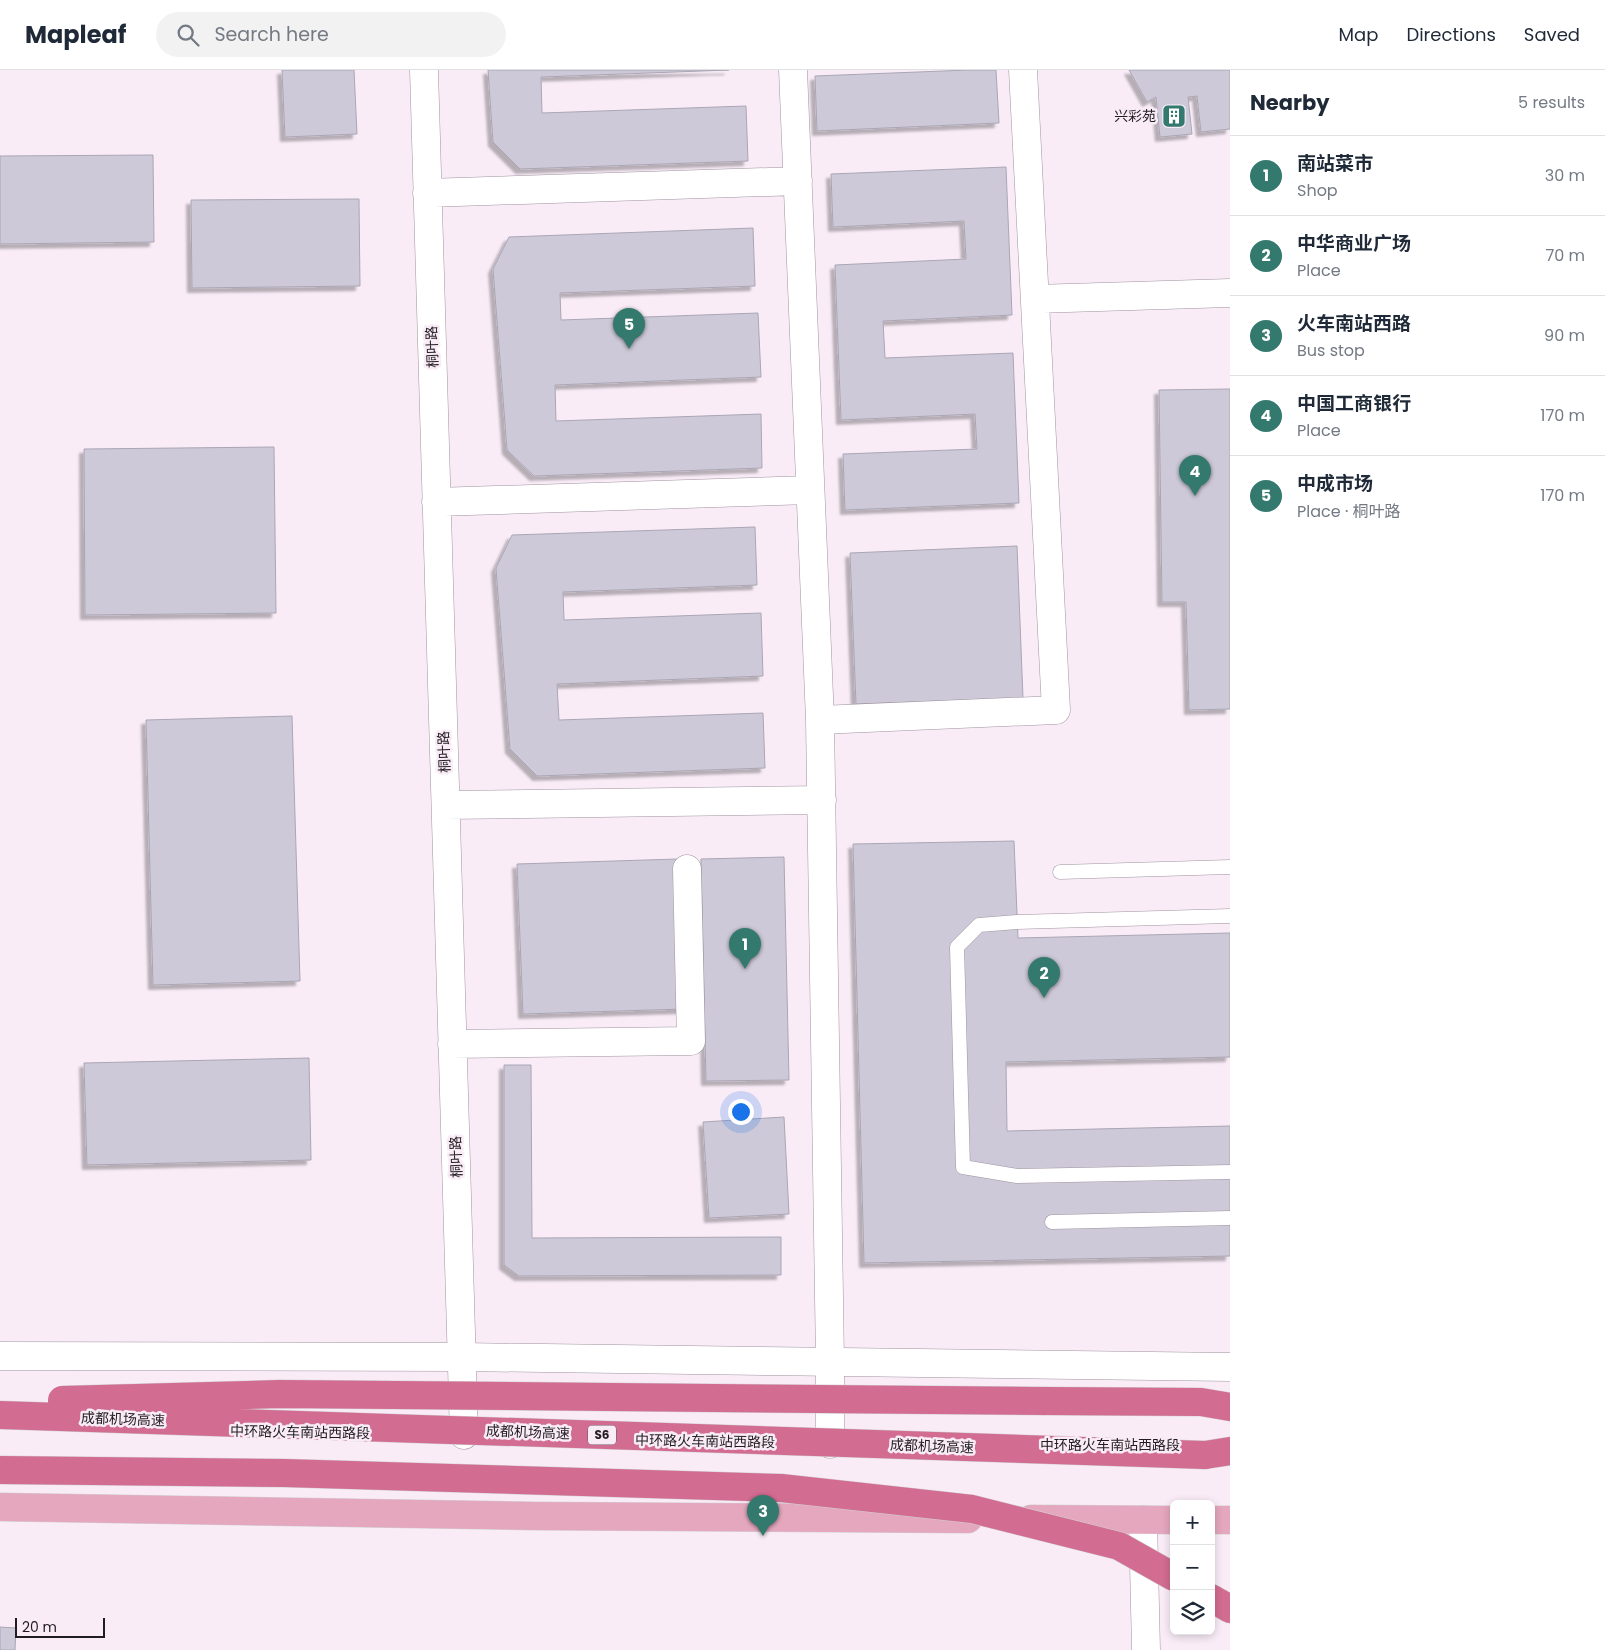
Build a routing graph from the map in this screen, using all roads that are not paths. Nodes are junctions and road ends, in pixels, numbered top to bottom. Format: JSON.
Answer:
{"nodes":[{"id":1,"x":424,"y":70,"type":"edge"},
{"id":2,"x":793,"y":70,"type":"edge"},
{"id":3,"x":1023,"y":70,"type":"edge"},
{"id":4,"x":798,"y":181,"type":"junction"},
{"id":5,"x":427,"y":193,"type":"junction"},
{"id":6,"x":1230,"y":293,"type":"edge"},
{"id":7,"x":1035,"y":299,"type":"junction"},
{"id":8,"x":810,"y":490,"type":"junction"},
{"id":9,"x":436,"y":502,"type":"junction"},
{"id":10,"x":820,"y":720,"type":"junction"},
{"id":11,"x":822,"y":800,"type":"junction"},
{"id":12,"x":446,"y":805,"type":"junction"},
{"id":13,"x":1230,"y":867,"type":"edge"},
{"id":14,"x":687,"y":869,"type":"dead end"},
{"id":15,"x":1060,"y":872,"type":"dead end"},
{"id":16,"x":1230,"y":916,"type":"edge"},
{"id":17,"x":452,"y":1044,"type":"junction"},
{"id":18,"x":1230,"y":1172,"type":"edge"},
{"id":19,"x":1230,"y":1218,"type":"edge"},
{"id":20,"x":1052,"y":1222,"type":"dead end"},
{"id":21,"x":0,"y":1356,"type":"edge"},
{"id":22,"x":461,"y":1357,"type":"junction"},
{"id":23,"x":830,"y":1361,"type":"junction"},
{"id":24,"x":1230,"y":1367,"type":"edge"},
{"id":25,"x":0,"y":1401,"type":"edge"},
{"id":26,"x":1230,"y":1408,"type":"edge"},
{"id":27,"x":0,"y":1414,"type":"edge"},
{"id":28,"x":0,"y":1428,"type":"edge"},
{"id":29,"x":464,"y":1435,"type":"junction"},
{"id":30,"x":830,"y":1444,"type":"junction"},
{"id":31,"x":1230,"y":1446,"type":"edge"},
{"id":32,"x":1218,"y":1453,"type":"edge"},
{"id":33,"x":0,"y":1470,"type":"edge"},
{"id":34,"x":0,"y":1507,"type":"edge"},
{"id":35,"x":1142,"y":1520,"type":"junction"},
{"id":36,"x":1170,"y":1520,"type":"edge"},
{"id":37,"x":1215,"y":1520,"type":"edge"},
{"id":38,"x":1230,"y":1520,"type":"edge"},
{"id":39,"x":1170,"y":1575,"type":"edge"},
{"id":40,"x":1215,"y":1600,"type":"edge"},
{"id":41,"x":1230,"y":1609,"type":"edge"},
{"id":42,"x":1146,"y":1650,"type":"edge"}],
"edges":[{"from":1,"to":5,"type":"street","name":"桐叶路"},
{"from":2,"to":4,"type":"street"},
{"from":3,"to":7,"type":"street"},
{"from":4,"to":5,"type":"street"},
{"from":4,"to":8,"type":"street"},
{"from":5,"to":9,"type":"street","name":"桐叶路"},
{"from":6,"to":7,"type":"street"},
{"from":7,"to":10,"type":"street"},
{"from":8,"to":9,"type":"street"},
{"from":8,"to":10,"type":"street"},
{"from":9,"to":12,"type":"street","name":"桐叶路"},
{"from":10,"to":11,"type":"street"},
{"from":11,"to":12,"type":"street"},
{"from":11,"to":23,"type":"street"},
{"from":12,"to":17,"type":"street","name":"桐叶路"},
{"from":13,"to":15,"type":"lane"},
{"from":14,"to":17,"type":"street"},
{"from":16,"to":18,"type":"lane"},
{"from":17,"to":22,"type":"street","name":"桐叶路"},
{"from":19,"to":20,"type":"lane"},
{"from":21,"to":22,"type":"street"},
{"from":22,"to":23,"type":"street"},
{"from":22,"to":29,"type":"street","name":"桐叶路"},
{"from":23,"to":24,"type":"street"},
{"from":23,"to":30,"type":"street"},
{"from":25,"to":26,"type":"highway","bridge":true},
{"from":27,"to":32,"type":"highway","name":"成都机场高速","number":"S6","bridge":true},
{"from":28,"to":29,"type":"main road","name":"中环路火车南站西路段"},
{"from":29,"to":30,"type":"main road","name":"中环路火车南站西路段"},
{"from":30,"to":31,"type":"main road","name":"中环路火车南站西路段"},
{"from":33,"to":39,"type":"highway","bridge":true},
{"from":34,"to":35,"type":"main road"},
{"from":35,"to":36,"type":"main road"},
{"from":35,"to":42,"type":"street"},
{"from":37,"to":38,"type":"main road"},
{"from":40,"to":41,"type":"highway"}]}
